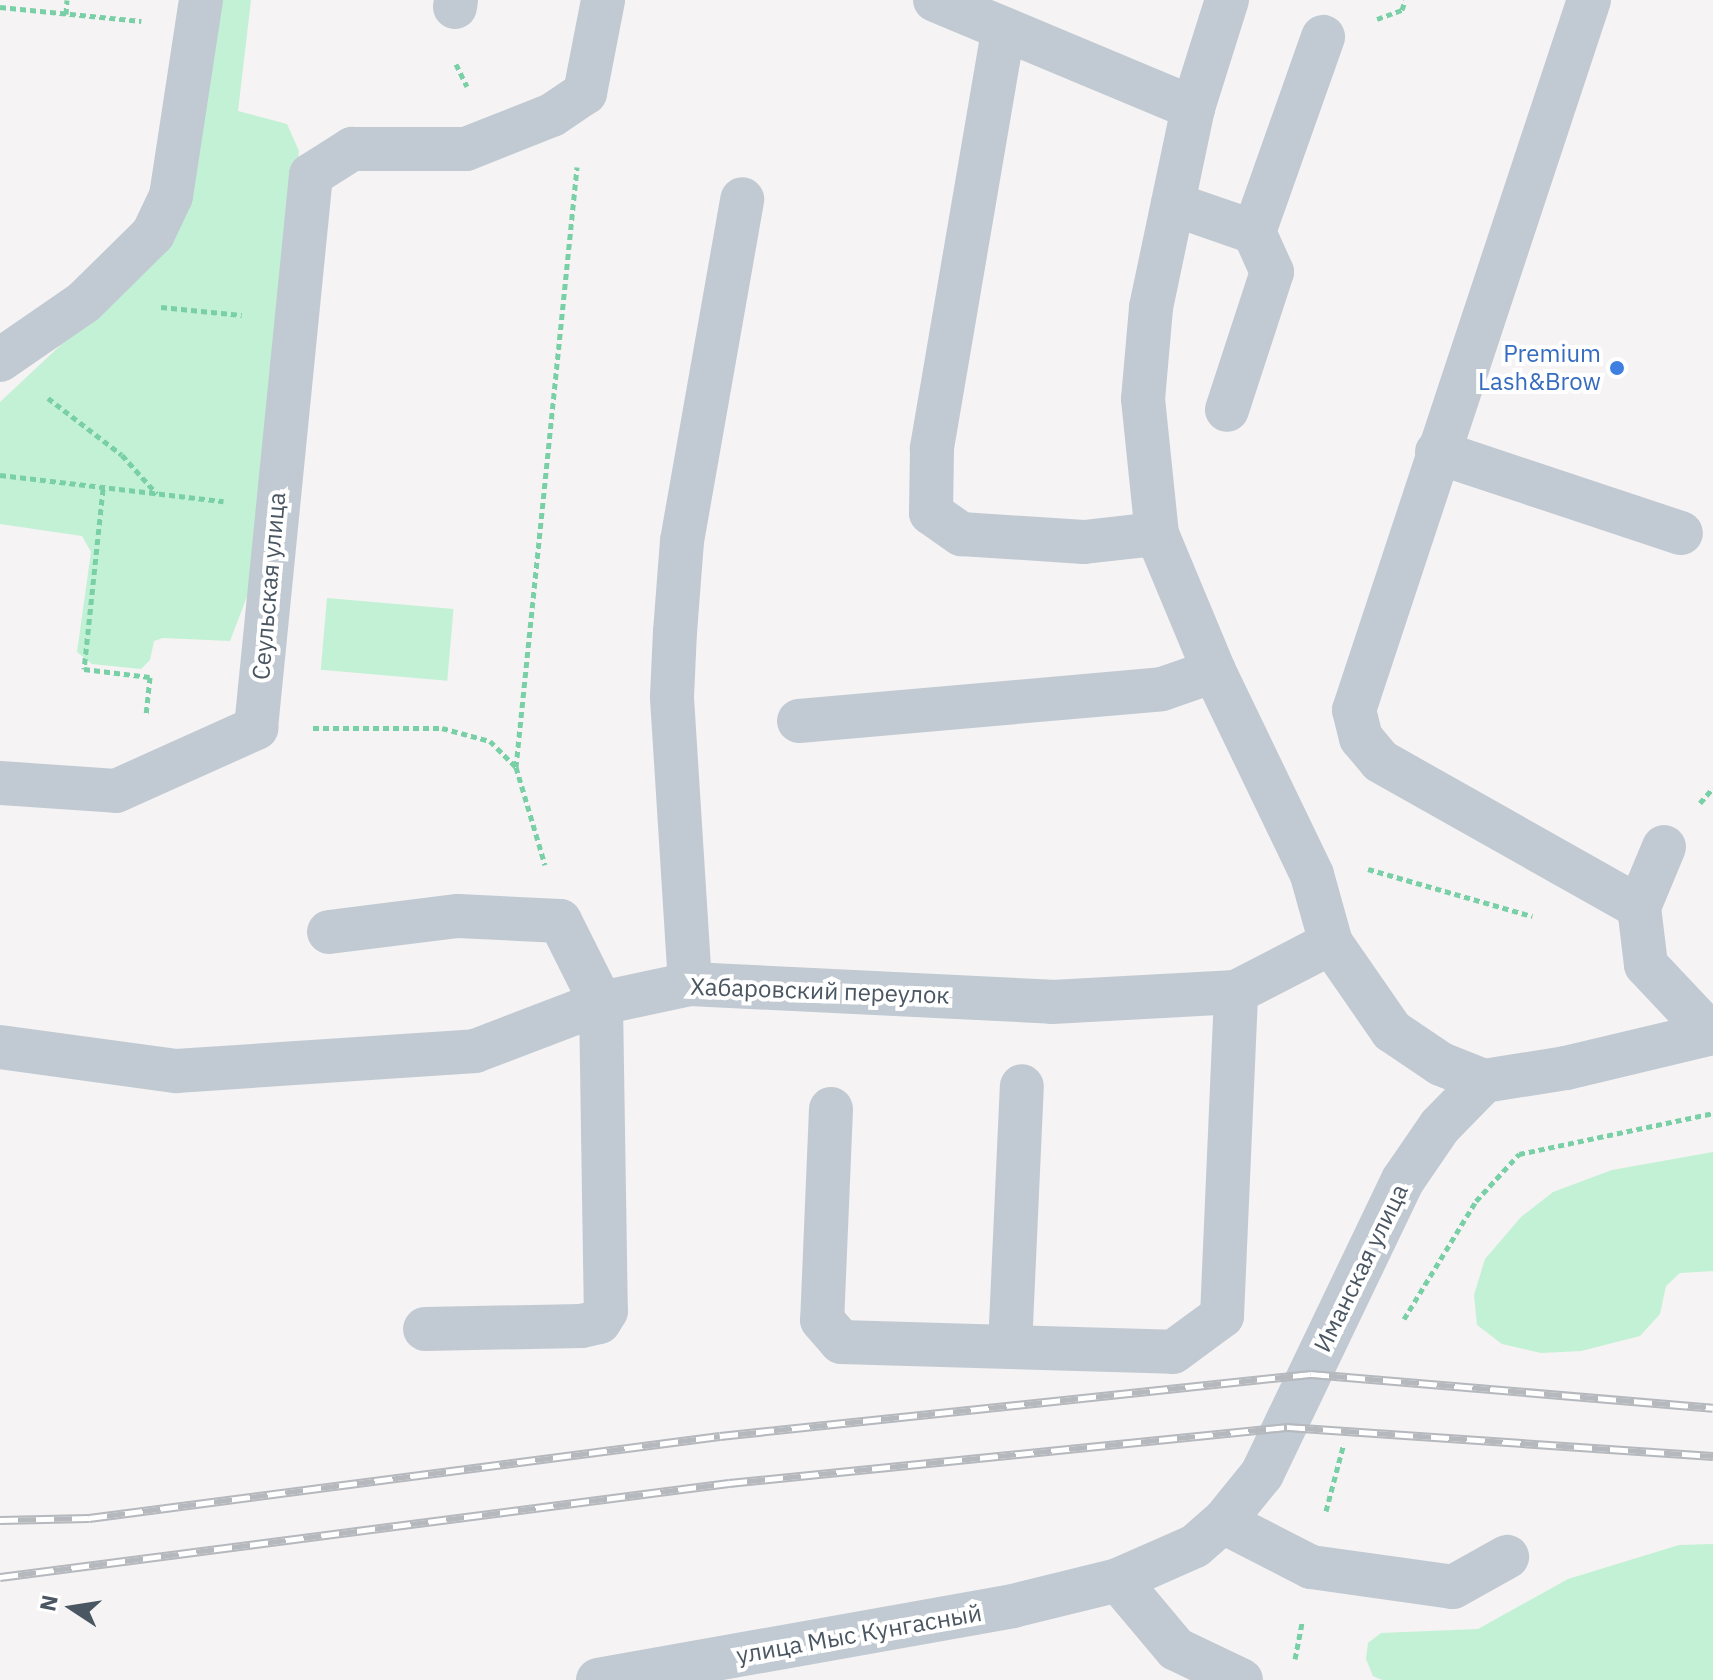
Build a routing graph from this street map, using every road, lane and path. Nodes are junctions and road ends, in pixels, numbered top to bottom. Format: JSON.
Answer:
{"nodes":[{"id":1,"x":67,"y":0,"type":"edge"},
{"id":2,"x":201,"y":0,"type":"edge"},
{"id":3,"x":603,"y":0,"type":"edge"},
{"id":4,"x":935,"y":0,"type":"edge"},
{"id":5,"x":1227,"y":0,"type":"edge"},
{"id":6,"x":1405,"y":0,"type":"edge"},
{"id":7,"x":1589,"y":0,"type":"edge"},
{"id":8,"x":455,"y":4,"type":"edge"},
{"id":9,"x":0,"y":7,"type":"edge"},
{"id":10,"x":1402,"y":10,"type":"dead end"},
{"id":11,"x":66,"y":14,"type":"junction"},
{"id":12,"x":137,"y":21,"type":"dead end"},
{"id":13,"x":1003,"y":32,"type":"junction"},
{"id":14,"x":1323,"y":37,"type":"dead end"},
{"id":15,"x":585,"y":93,"type":"junction"},
{"id":16,"x":1193,"y":108,"type":"junction"},
{"id":17,"x":524,"y":125,"type":"junction"},
{"id":18,"x":742,"y":199,"type":"dead end"},
{"id":19,"x":1173,"y":204,"type":"junction"},
{"id":20,"x":1254,"y":232,"type":"junction"},
{"id":21,"x":0,"y":360,"type":"edge"},
{"id":22,"x":1227,"y":410,"type":"dead end"},
{"id":23,"x":1437,"y":452,"type":"junction"},
{"id":24,"x":0,"y":475,"type":"edge"},
{"id":25,"x":103,"y":489,"type":"junction"},
{"id":26,"x":1681,"y":533,"type":"dead end"},
{"id":27,"x":1157,"y":534,"type":"junction"},
{"id":28,"x":1214,"y":671,"type":"junction"},
{"id":29,"x":150,"y":677,"type":"dead end"},
{"id":30,"x":799,"y":721,"type":"dead end"},
{"id":31,"x":256,"y":728,"type":"junction"},
{"id":32,"x":516,"y":767,"type":"junction"},
{"id":33,"x":0,"y":783,"type":"edge"},
{"id":34,"x":527,"y":796,"type":"dead end"},
{"id":35,"x":1664,"y":847,"type":"dead end"},
{"id":36,"x":1299,"y":849,"type":"junction"},
{"id":37,"x":1625,"y":899,"type":"junction"},
{"id":38,"x":329,"y":932,"type":"dead end"},
{"id":39,"x":1331,"y":943,"type":"junction"},
{"id":40,"x":690,"y":984,"type":"junction"},
{"id":41,"x":1236,"y":992,"type":"junction"},
{"id":42,"x":601,"y":1003,"type":"junction"},
{"id":43,"x":1712,"y":1033,"type":"edge"},
{"id":44,"x":0,"y":1047,"type":"edge"},
{"id":45,"x":1484,"y":1081,"type":"junction"},
{"id":46,"x":1022,"y":1086,"type":"dead end"},
{"id":47,"x":831,"y":1109,"type":"dead end"},
{"id":48,"x":1713,"y":1113,"type":"edge"},
{"id":49,"x":1402,"y":1323,"type":"dead end"},
{"id":50,"x":425,"y":1329,"type":"dead end"},
{"id":51,"x":1010,"y":1347,"type":"junction"},
{"id":52,"x":1347,"y":1432,"type":"dead end"},
{"id":53,"x":1223,"y":1522,"type":"junction"},
{"id":54,"x":1507,"y":1557,"type":"dead end"},
{"id":55,"x":1311,"y":1567,"type":"junction"},
{"id":56,"x":1118,"y":1580,"type":"junction"},
{"id":57,"x":1294,"y":1666,"type":"dead end"},
{"id":58,"x":598,"y":1680,"type":"edge"},
{"id":59,"x":1241,"y":1680,"type":"edge"}],
"edges":[{"from":1,"to":11,"type":"path"},
{"from":2,"to":21,"type":"street"},
{"from":3,"to":15,"type":"street"},
{"from":4,"to":13,"type":"street"},
{"from":5,"to":16,"type":"street"},
{"from":6,"to":10,"type":"path"},
{"from":7,"to":23,"type":"street"},
{"from":8,"to":17,"type":"path"},
{"from":9,"to":11,"type":"path"},
{"from":11,"to":12,"type":"path"},
{"from":13,"to":16,"type":"street"},
{"from":13,"to":27,"type":"street"},
{"from":14,"to":20,"type":"street"},
{"from":15,"to":17,"type":"street"},
{"from":15,"to":32,"type":"path"},
{"from":16,"to":19,"type":"street"},
{"from":17,"to":31,"type":"street","name":"Сеульская улица"},
{"from":18,"to":40,"type":"street"},
{"from":19,"to":20,"type":"street"},
{"from":19,"to":27,"type":"street"},
{"from":20,"to":22,"type":"street"},
{"from":21,"to":25,"type":"path"},
{"from":23,"to":26,"type":"street"},
{"from":23,"to":37,"type":"street"},
{"from":24,"to":25,"type":"path"},
{"from":25,"to":29,"type":"path"},
{"from":27,"to":28,"type":"street"},
{"from":28,"to":30,"type":"street"},
{"from":28,"to":36,"type":"street"},
{"from":31,"to":32,"type":"path"},
{"from":31,"to":33,"type":"street"},
{"from":32,"to":34,"type":"path"},
{"from":35,"to":37,"type":"street"},
{"from":36,"to":37,"type":"path"},
{"from":36,"to":39,"type":"street"},
{"from":37,"to":43,"type":"street"},
{"from":38,"to":42,"type":"street"},
{"from":39,"to":41,"type":"street","name":"Хабаровский переулок"},
{"from":39,"to":45,"type":"street"},
{"from":40,"to":41,"type":"street","name":"Хабаровский переулок"},
{"from":40,"to":42,"type":"street","name":"Хабаровский переулок"},
{"from":41,"to":51,"type":"street"},
{"from":42,"to":44,"type":"street","name":"Хабаровский переулок"},
{"from":42,"to":50,"type":"street"},
{"from":43,"to":45,"type":"street"},
{"from":45,"to":53,"type":"street","name":"Иманская улица"},
{"from":46,"to":51,"type":"street"},
{"from":47,"to":51,"type":"street"},
{"from":48,"to":49,"type":"path"},
{"from":52,"to":55,"type":"path"},
{"from":53,"to":55,"type":"street"},
{"from":53,"to":56,"type":"street","name":"Иманская улица"},
{"from":54,"to":55,"type":"street"},
{"from":55,"to":57,"type":"path"},
{"from":56,"to":58,"type":"street","name":"улица Мыс Кунгасный"},
{"from":56,"to":59,"type":"street"}]}
